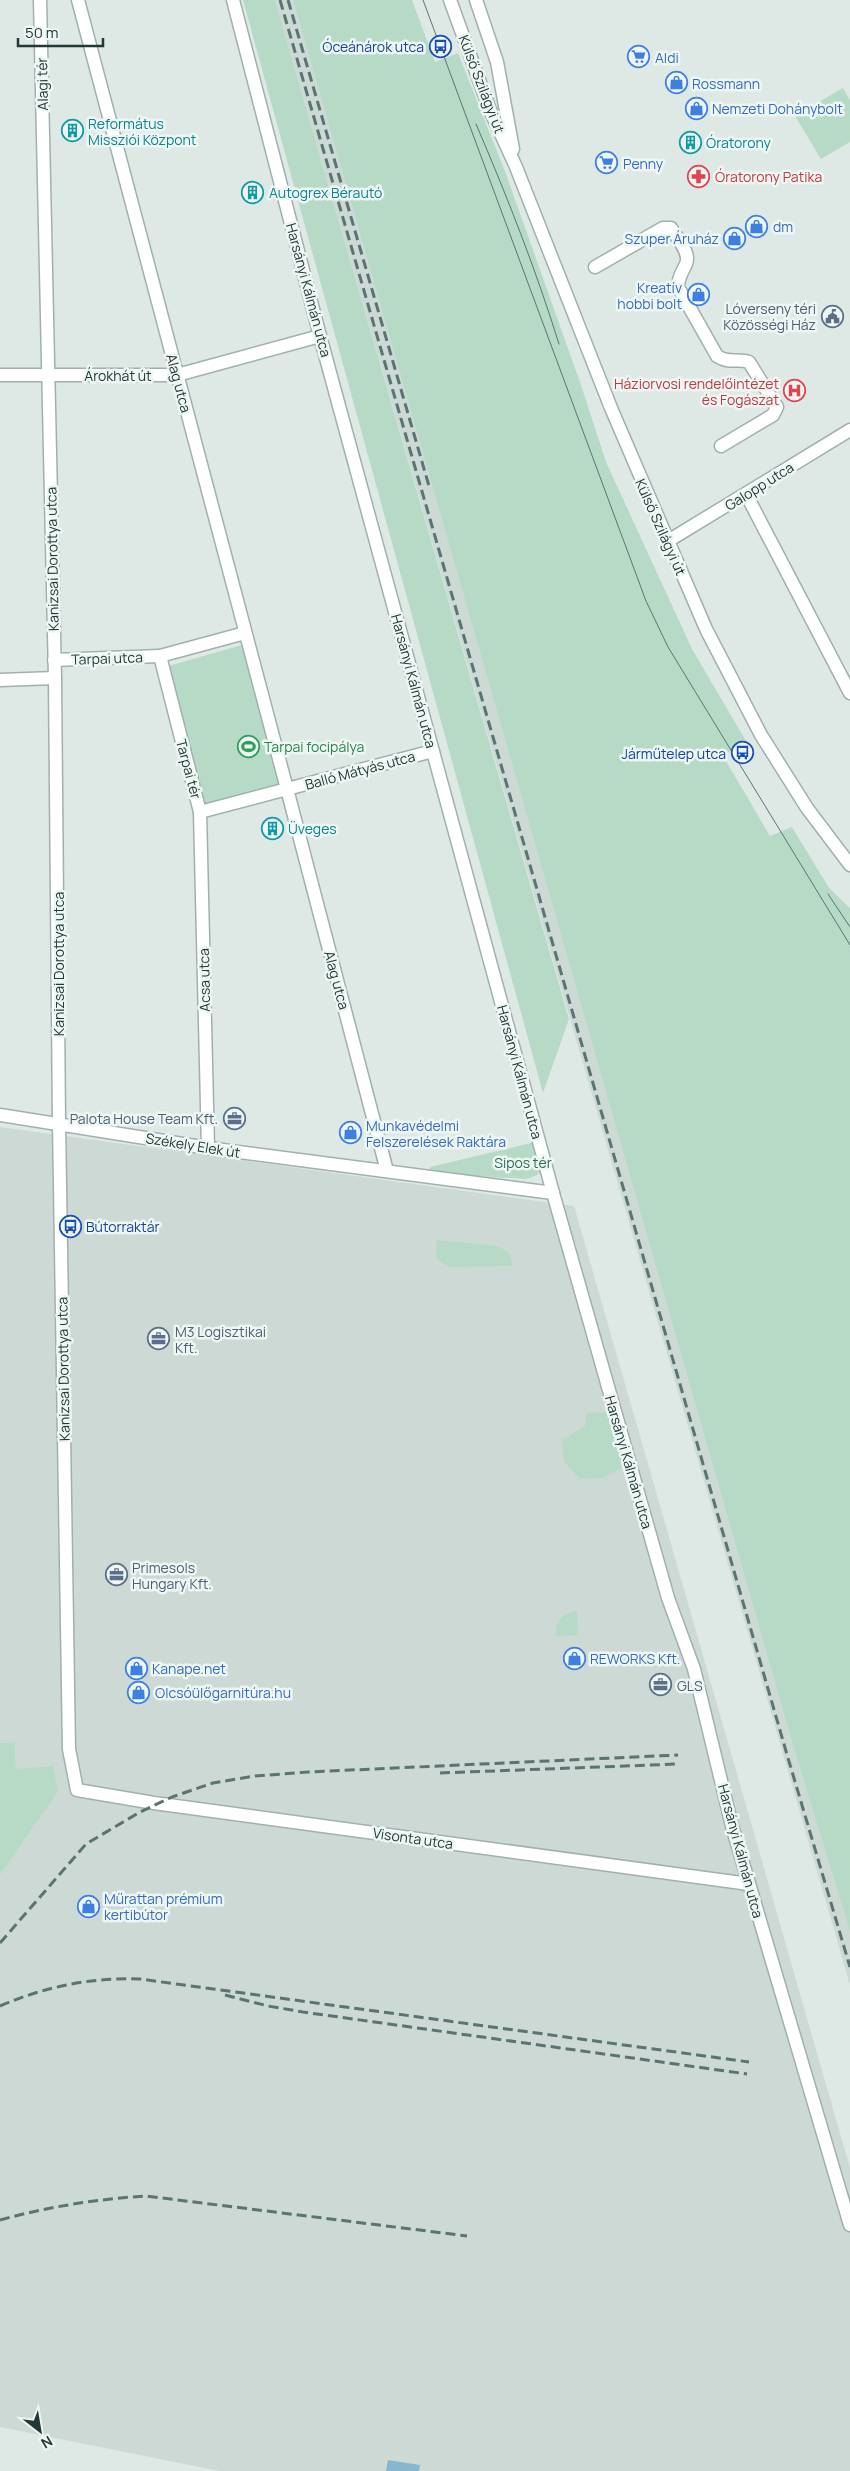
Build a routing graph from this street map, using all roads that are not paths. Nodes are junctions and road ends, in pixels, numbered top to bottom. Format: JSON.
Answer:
{"nodes":[{"id":1,"x":40,"y":0,"type":"edge"},
{"id":2,"x":78,"y":0,"type":"edge"},
{"id":3,"x":233,"y":0,"type":"edge"},
{"id":4,"x":450,"y":0,"type":"edge"},
{"id":5,"x":476,"y":0,"type":"edge"},
{"id":6,"x":43,"y":138,"type":"joint"},
{"id":7,"x":516,"y":166,"type":"junction"},
{"id":8,"x":595,"y":267,"type":"dead end"},
{"id":9,"x":320,"y":336,"type":"junction"},
{"id":10,"x":0,"y":375,"type":"edge"},
{"id":11,"x":48,"y":375,"type":"junction"},
{"id":12,"x":177,"y":375,"type":"junction"},
{"id":13,"x":850,"y":430,"type":"edge"},
{"id":14,"x":721,"y":446,"type":"dead end"},
{"id":15,"x":746,"y":494,"type":"junction"},
{"id":16,"x":668,"y":541,"type":"junction"},
{"id":17,"x":245,"y":633,"type":"junction"},
{"id":18,"x":160,"y":656,"type":"junction"},
{"id":19,"x":54,"y":660,"type":"junction"},
{"id":20,"x":55,"y":678,"type":"junction"},
{"id":21,"x":0,"y":680,"type":"edge"},
{"id":22,"x":850,"y":693,"type":"edge"},
{"id":23,"x":433,"y":751,"type":"junction"},
{"id":24,"x":287,"y":789,"type":"junction"},
{"id":25,"x":200,"y":812,"type":"junction"},
{"id":26,"x":850,"y":865,"type":"edge"},
{"id":27,"x":0,"y":1115,"type":"edge"},
{"id":28,"x":59,"y":1124,"type":"junction"},
{"id":29,"x":208,"y":1148,"type":"junction"},
{"id":30,"x":387,"y":1172,"type":"junction"},
{"id":31,"x":553,"y":1193,"type":"junction"},
{"id":32,"x":77,"y":1790,"type":"joint"},
{"id":33,"x":749,"y":1884,"type":"junction"},
{"id":34,"x":850,"y":2225,"type":"edge"}],
"edges":[{"from":1,"to":6,"type":"street","name":"Alagi tér"},
{"from":2,"to":12,"type":"street","name":"Alag utca"},
{"from":3,"to":9,"type":"street","name":"Harsányi Kálmán utca"},
{"from":4,"to":7,"type":"street","name":"Külső Szilágyi út"},
{"from":5,"to":7,"type":"street","name":"Külső Szilágyi út"},
{"from":6,"to":11,"type":"street","name":"Kanizsai Dorottya utca"},
{"from":7,"to":16,"type":"street","name":"Külső Szilágyi út"},
{"from":8,"to":14,"type":"street"},
{"from":9,"to":12,"type":"street","name":"Árokhát út"},
{"from":9,"to":23,"type":"street","name":"Harsányi Kálmán utca"},
{"from":10,"to":11,"type":"street","name":"Árokhát út"},
{"from":11,"to":12,"type":"street","name":"Árokhát út"},
{"from":11,"to":19,"type":"street","name":"Kanizsai Dorottya utca"},
{"from":12,"to":17,"type":"street","name":"Alag utca"},
{"from":13,"to":15,"type":"street","name":"Galopp utca"},
{"from":15,"to":16,"type":"street","name":"Galopp utca"},
{"from":15,"to":22,"type":"street"},
{"from":16,"to":26,"type":"street","name":"Külső Szilágyi út"},
{"from":17,"to":18,"type":"street"},
{"from":17,"to":24,"type":"street"},
{"from":18,"to":19,"type":"street","name":"Tarpai utca"},
{"from":18,"to":25,"type":"street","name":"Tarpai tér"},
{"from":19,"to":20,"type":"street","name":"Kanizsai Dorottya utca"},
{"from":20,"to":21,"type":"street","name":"Tarpai utca"},
{"from":20,"to":28,"type":"street","name":"Kanizsai Dorottya utca"},
{"from":23,"to":24,"type":"street","name":"Balló Mátyás utca"},
{"from":23,"to":31,"type":"street","name":"Harsányi Kálmán utca"},
{"from":24,"to":25,"type":"street","name":"Tarpai tér"},
{"from":24,"to":30,"type":"street","name":"Alag utca"},
{"from":25,"to":29,"type":"street","name":"Acsa utca"},
{"from":27,"to":28,"type":"street","name":"Székely Elek út"},
{"from":28,"to":29,"type":"street","name":"Székely Elek út"},
{"from":28,"to":32,"type":"street","name":"Kanizsai Dorottya utca"},
{"from":29,"to":30,"type":"street","name":"Székely Elek út"},
{"from":30,"to":31,"type":"street"},
{"from":31,"to":33,"type":"street","name":"Harsányi Kálmán utca"},
{"from":32,"to":33,"type":"street","name":"Visonta utca"},
{"from":33,"to":34,"type":"street","name":"Harsányi Kálmán utca"}]}
